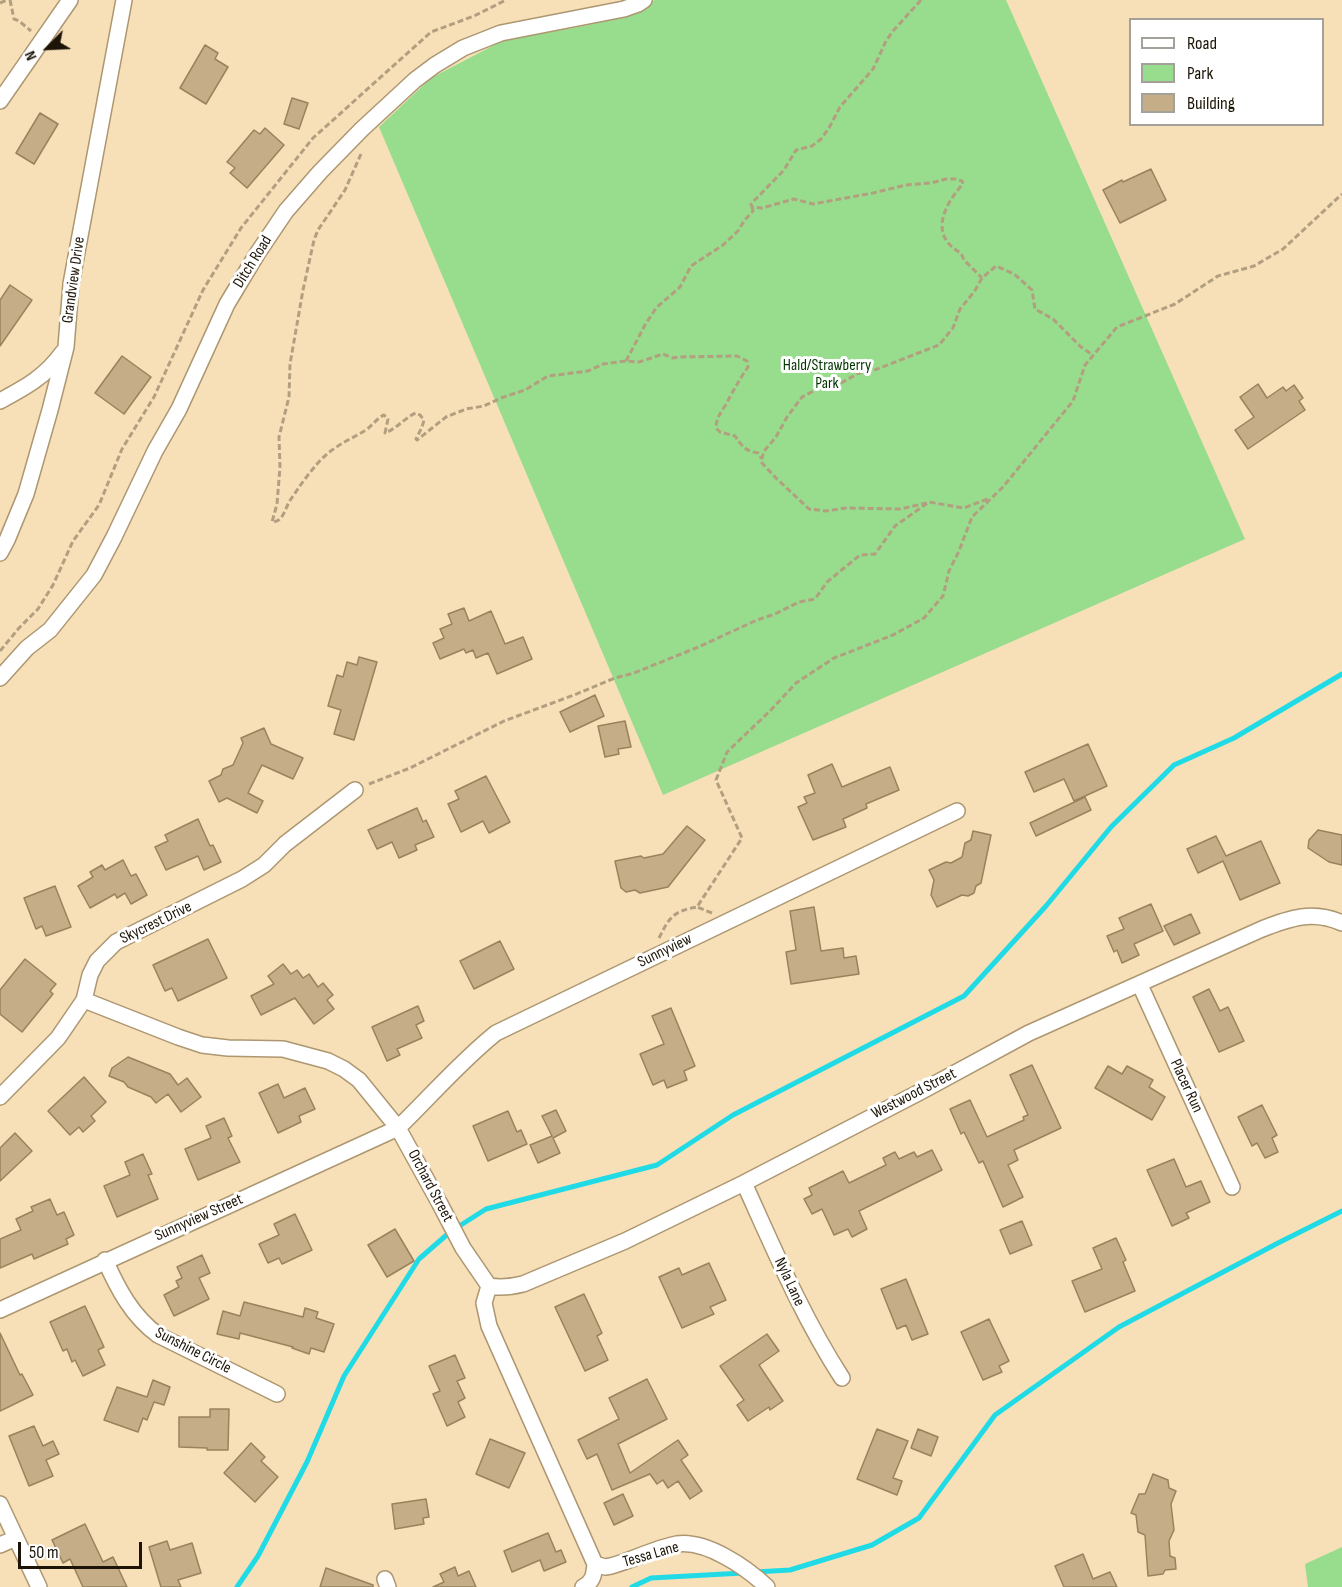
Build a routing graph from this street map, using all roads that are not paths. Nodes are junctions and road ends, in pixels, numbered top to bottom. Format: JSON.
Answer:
{"nodes":[{"id":1,"x":70,"y":0,"type":"edge"},
{"id":2,"x":124,"y":0,"type":"edge"},
{"id":3,"x":644,"y":0,"type":"edge"},
{"id":4,"x":0,"y":101,"type":"edge"},
{"id":5,"x":66,"y":347,"type":"junction"},
{"id":6,"x":0,"y":401,"type":"edge"},
{"id":7,"x":0,"y":553,"type":"edge"},
{"id":8,"x":0,"y":678,"type":"edge"},
{"id":9,"x":355,"y":789,"type":"road end"},
{"id":10,"x":957,"y":810,"type":"dead end"},
{"id":11,"x":1342,"y":923,"type":"edge"},
{"id":12,"x":1140,"y":985,"type":"junction"},
{"id":13,"x":84,"y":1000,"type":"junction"},
{"id":14,"x":0,"y":1097,"type":"edge"},
{"id":15,"x":399,"y":1128,"type":"junction"},
{"id":16,"x":744,"y":1182,"type":"junction"},
{"id":17,"x":1232,"y":1186,"type":"dead end"},
{"id":18,"x":105,"y":1260,"type":"junction"},
{"id":19,"x":489,"y":1286,"type":"junction"},
{"id":20,"x":0,"y":1310,"type":"edge"},
{"id":21,"x":842,"y":1378,"type":"dead end"},
{"id":22,"x":277,"y":1394,"type":"dead end"},
{"id":23,"x":0,"y":1504,"type":"edge"},
{"id":24,"x":15,"y":1538,"type":"junction"},
{"id":25,"x":0,"y":1545,"type":"edge"},
{"id":26,"x":595,"y":1564,"type":"junction"},
{"id":27,"x":39,"y":1587,"type":"edge"},
{"id":28,"x":584,"y":1587,"type":"edge"},
{"id":29,"x":767,"y":1587,"type":"edge"}],
"edges":[{"from":1,"to":4,"type":"street"},
{"from":2,"to":5,"type":"street","name":"Grandview Drive"},
{"from":3,"to":8,"type":"street","name":"Ditch Road"},
{"from":5,"to":6,"type":"street"},
{"from":5,"to":7,"type":"street","name":"Grandview Drive"},
{"from":9,"to":13,"type":"street","name":"Skycrest Drive"},
{"from":10,"to":15,"type":"street","name":"Sunnyview"},
{"from":11,"to":12,"type":"street","name":"Westwood Street"},
{"from":12,"to":16,"type":"street","name":"Westwood Street"},
{"from":12,"to":17,"type":"street","name":"Placer Run"},
{"from":13,"to":14,"type":"street","name":"Skycrest Drive"},
{"from":13,"to":15,"type":"street","name":"Orchard Street"},
{"from":15,"to":18,"type":"street","name":"Sunnyview Street"},
{"from":15,"to":19,"type":"street","name":"Orchard Street"},
{"from":16,"to":19,"type":"street","name":"Westwood Street"},
{"from":16,"to":21,"type":"street","name":"Nyla Lane"},
{"from":18,"to":20,"type":"street","name":"Sunnyview Street"},
{"from":18,"to":22,"type":"street","name":"Sunshine Circle"},
{"from":19,"to":26,"type":"street"},
{"from":23,"to":24,"type":"street"},
{"from":24,"to":25,"type":"street"},
{"from":24,"to":27,"type":"street"},
{"from":26,"to":28,"type":"street"},
{"from":26,"to":29,"type":"street","name":"Tessa Lane"}]}
